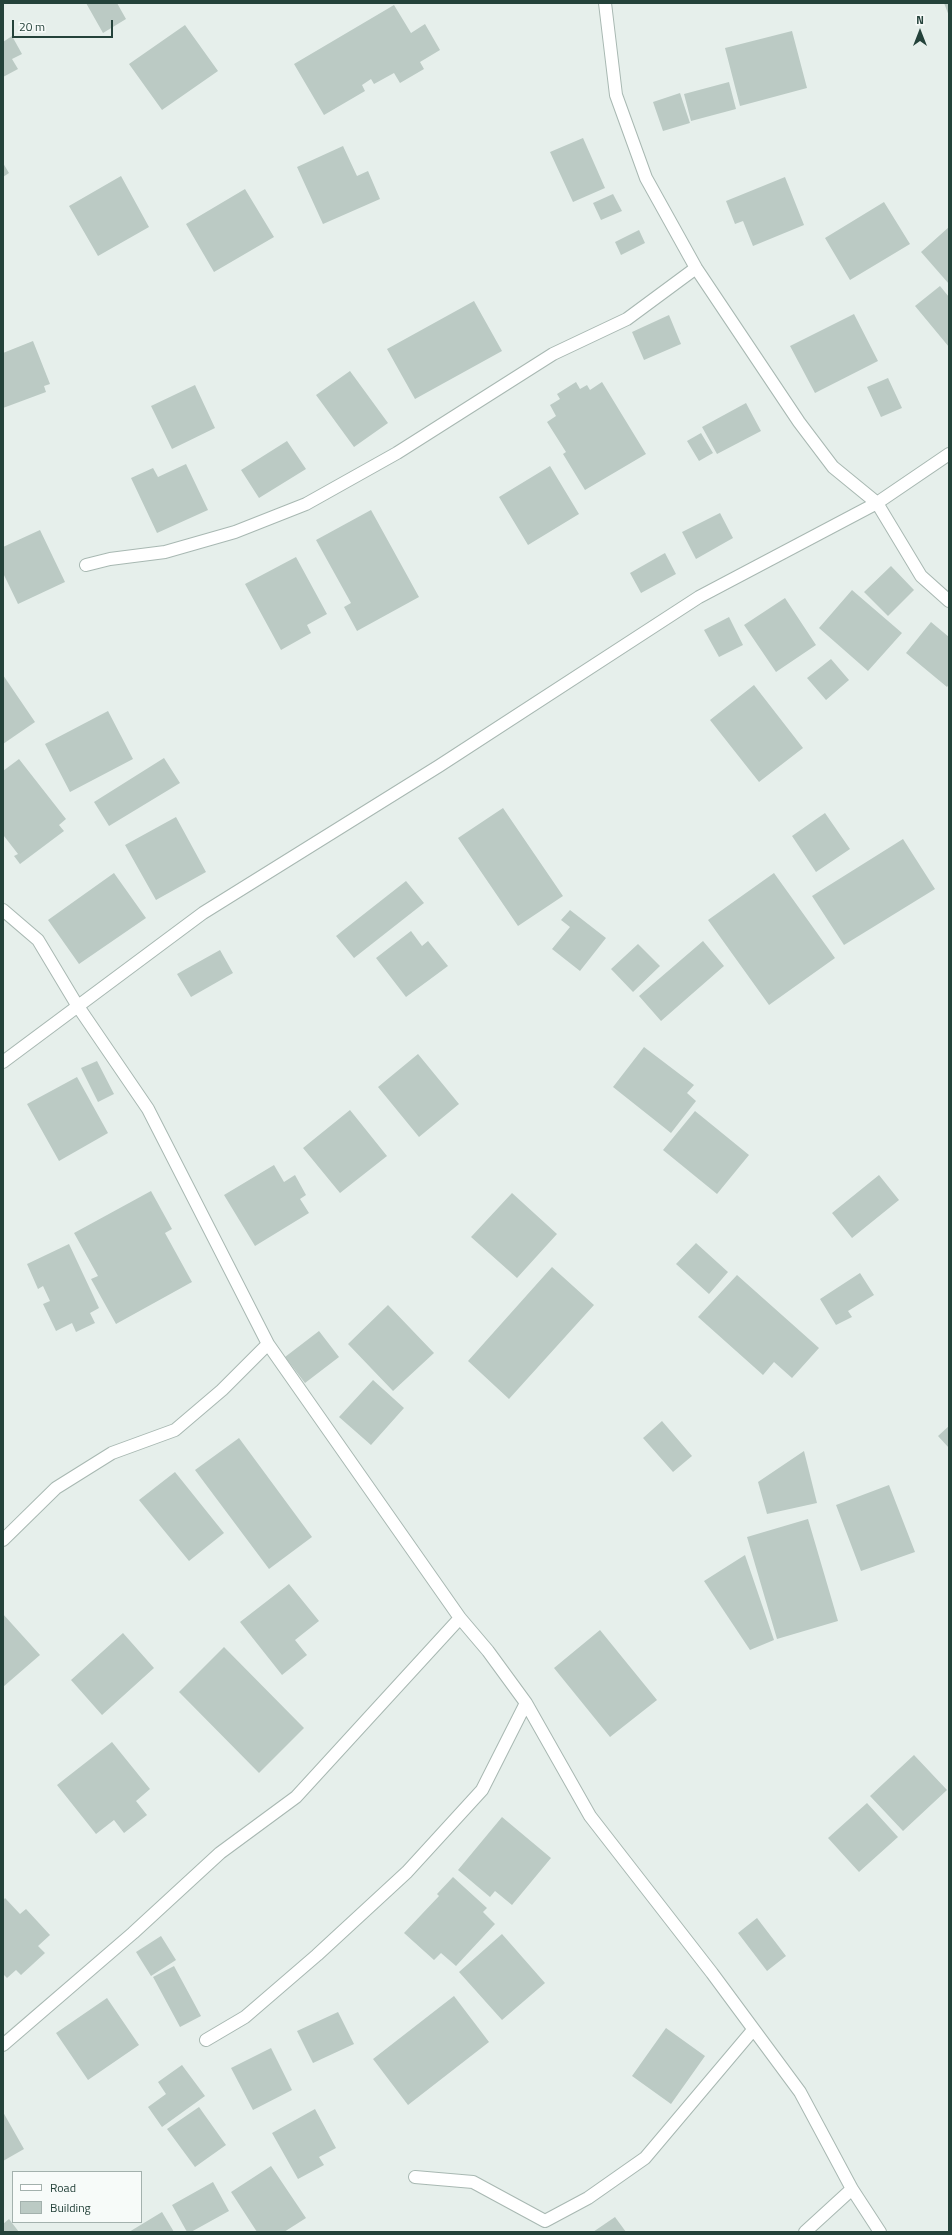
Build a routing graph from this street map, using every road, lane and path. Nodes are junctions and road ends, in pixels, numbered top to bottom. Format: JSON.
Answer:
{"nodes":[{"id":1,"x":605,"y":3,"type":"edge"},
{"id":2,"x":696,"y":268,"type":"junction"},
{"id":3,"x":949,"y":454,"type":"edge"},
{"id":4,"x":877,"y":503,"type":"junction"},
{"id":5,"x":86,"y":565,"type":"dead end"},
{"id":6,"x":949,"y":601,"type":"edge"},
{"id":7,"x":3,"y":910,"type":"edge"},
{"id":8,"x":78,"y":1005,"type":"junction"},
{"id":9,"x":3,"y":1062,"type":"edge"},
{"id":10,"x":268,"y":1344,"type":"junction"},
{"id":11,"x":3,"y":1540,"type":"edge"},
{"id":12,"x":460,"y":1618,"type":"junction"},
{"id":13,"x":526,"y":1703,"type":"junction"},
{"id":14,"x":753,"y":2030,"type":"junction"},
{"id":15,"x":206,"y":2040,"type":"dead end"},
{"id":16,"x":3,"y":2045,"type":"edge"},
{"id":17,"x":415,"y":2177,"type":"dead end"},
{"id":18,"x":852,"y":2189,"type":"junction"},
{"id":19,"x":805,"y":2232,"type":"edge"},
{"id":20,"x":880,"y":2232,"type":"edge"}],
"edges":[{"from":1,"to":2,"type":"street"},
{"from":2,"to":4,"type":"street"},
{"from":2,"to":5,"type":"street"},
{"from":3,"to":4,"type":"street"},
{"from":4,"to":6,"type":"street"},
{"from":4,"to":8,"type":"street"},
{"from":7,"to":8,"type":"street"},
{"from":8,"to":9,"type":"street"},
{"from":8,"to":10,"type":"street"},
{"from":10,"to":11,"type":"street"},
{"from":10,"to":12,"type":"street"},
{"from":12,"to":13,"type":"street"},
{"from":12,"to":16,"type":"street"},
{"from":13,"to":14,"type":"street"},
{"from":13,"to":15,"type":"street"},
{"from":14,"to":17,"type":"street"},
{"from":14,"to":18,"type":"street"},
{"from":18,"to":19,"type":"street"},
{"from":18,"to":20,"type":"street"}]}
